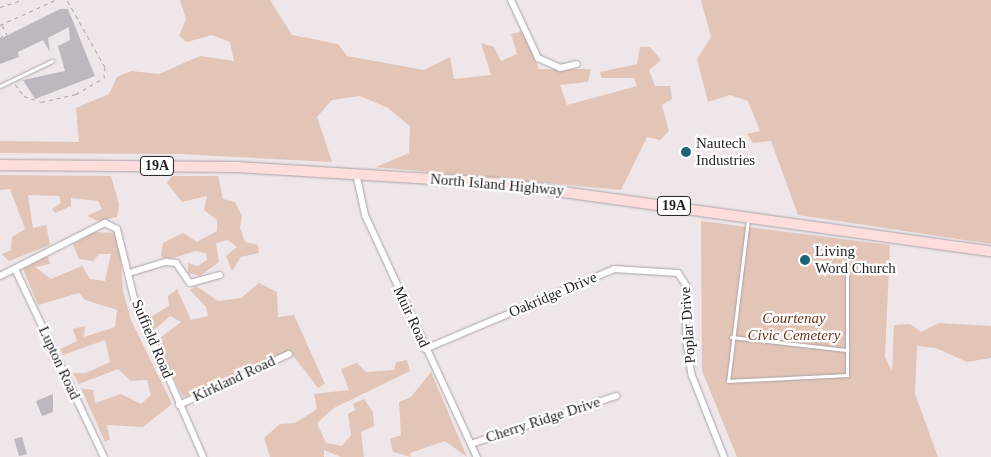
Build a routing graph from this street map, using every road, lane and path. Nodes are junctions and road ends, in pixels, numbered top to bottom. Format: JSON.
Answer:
{"nodes":[{"id":1,"x":21,"y":0,"type":"edge"},
{"id":2,"x":56,"y":0,"type":"edge"},
{"id":3,"x":67,"y":0,"type":"edge"},
{"id":4,"x":511,"y":0,"type":"edge"},
{"id":5,"x":0,"y":7,"type":"edge"},
{"id":6,"x":1,"y":25,"type":"edge"},
{"id":7,"x":4,"y":33,"type":"junction"},
{"id":8,"x":7,"y":35,"type":"dead end"},
{"id":9,"x":0,"y":39,"type":"edge"},
{"id":10,"x":52,"y":61,"type":"dead end"},
{"id":11,"x":576,"y":64,"type":"dead end"},
{"id":12,"x":13,"y":80,"type":"junction"},
{"id":13,"x":0,"y":86,"type":"edge"},
{"id":14,"x":0,"y":165,"type":"edge"},
{"id":15,"x":356,"y":173,"type":"junction"},
{"id":16,"x":749,"y":216,"type":"junction"},
{"id":17,"x":991,"y":251,"type":"edge"},
{"id":18,"x":15,"y":269,"type":"junction"},
{"id":19,"x":847,"y":272,"type":"dead end"},
{"id":20,"x":129,"y":273,"type":"junction"},
{"id":21,"x":220,"y":275,"type":"dead end"},
{"id":22,"x":0,"y":276,"type":"edge"},
{"id":23,"x":684,"y":278,"type":"joint"},
{"id":24,"x":731,"y":337,"type":"junction"},
{"id":25,"x":426,"y":349,"type":"junction"},
{"id":26,"x":848,"y":350,"type":"junction"},
{"id":27,"x":290,"y":354,"type":"dead end"},
{"id":28,"x":616,"y":396,"type":"dead end"},
{"id":29,"x":180,"y":405,"type":"junction"},
{"id":30,"x":471,"y":444,"type":"junction"},
{"id":31,"x":104,"y":457,"type":"edge"},
{"id":32,"x":204,"y":457,"type":"edge"},
{"id":33,"x":477,"y":457,"type":"edge"},
{"id":34,"x":724,"y":457,"type":"edge"}],
"edges":[{"from":1,"to":5,"type":"path"},
{"from":2,"to":6,"type":"path"},
{"from":3,"to":12,"type":"path"},
{"from":4,"to":11,"type":"street"},
{"from":6,"to":7,"type":"path"},
{"from":7,"to":8,"type":"path"},
{"from":7,"to":9,"type":"path"},
{"from":10,"to":12,"type":"lane"},
{"from":12,"to":13,"type":"lane"},
{"from":14,"to":15,"type":"main road","name":"North Island Highway","number":"19A"},
{"from":15,"to":16,"type":"main road","name":"North Island Highway","number":"19A"},
{"from":15,"to":25,"type":"street","name":"Muir Road"},
{"from":16,"to":17,"type":"main road","name":"North Island Highway","number":"19A"},
{"from":16,"to":24,"type":"lane"},
{"from":18,"to":20,"type":"street","name":"Suffield Road"},
{"from":18,"to":22,"type":"street"},
{"from":18,"to":31,"type":"street","name":"Lupton Road"},
{"from":19,"to":26,"type":"lane"},
{"from":20,"to":21,"type":"street"},
{"from":20,"to":29,"type":"street","name":"Suffield Road"},
{"from":23,"to":25,"type":"street","name":"Oakridge Drive"},
{"from":23,"to":34,"type":"street","name":"Poplar Drive"},
{"from":24,"to":26,"type":"lane"},
{"from":24,"to":26,"type":"lane"},
{"from":25,"to":30,"type":"street","name":"Muir Road"},
{"from":27,"to":29,"type":"street","name":"Kirkland Road"},
{"from":28,"to":30,"type":"street","name":"Cherry Ridge Drive"},
{"from":29,"to":32,"type":"street","name":"Suffield Road"},
{"from":30,"to":33,"type":"street","name":"Muir Road"}]}
